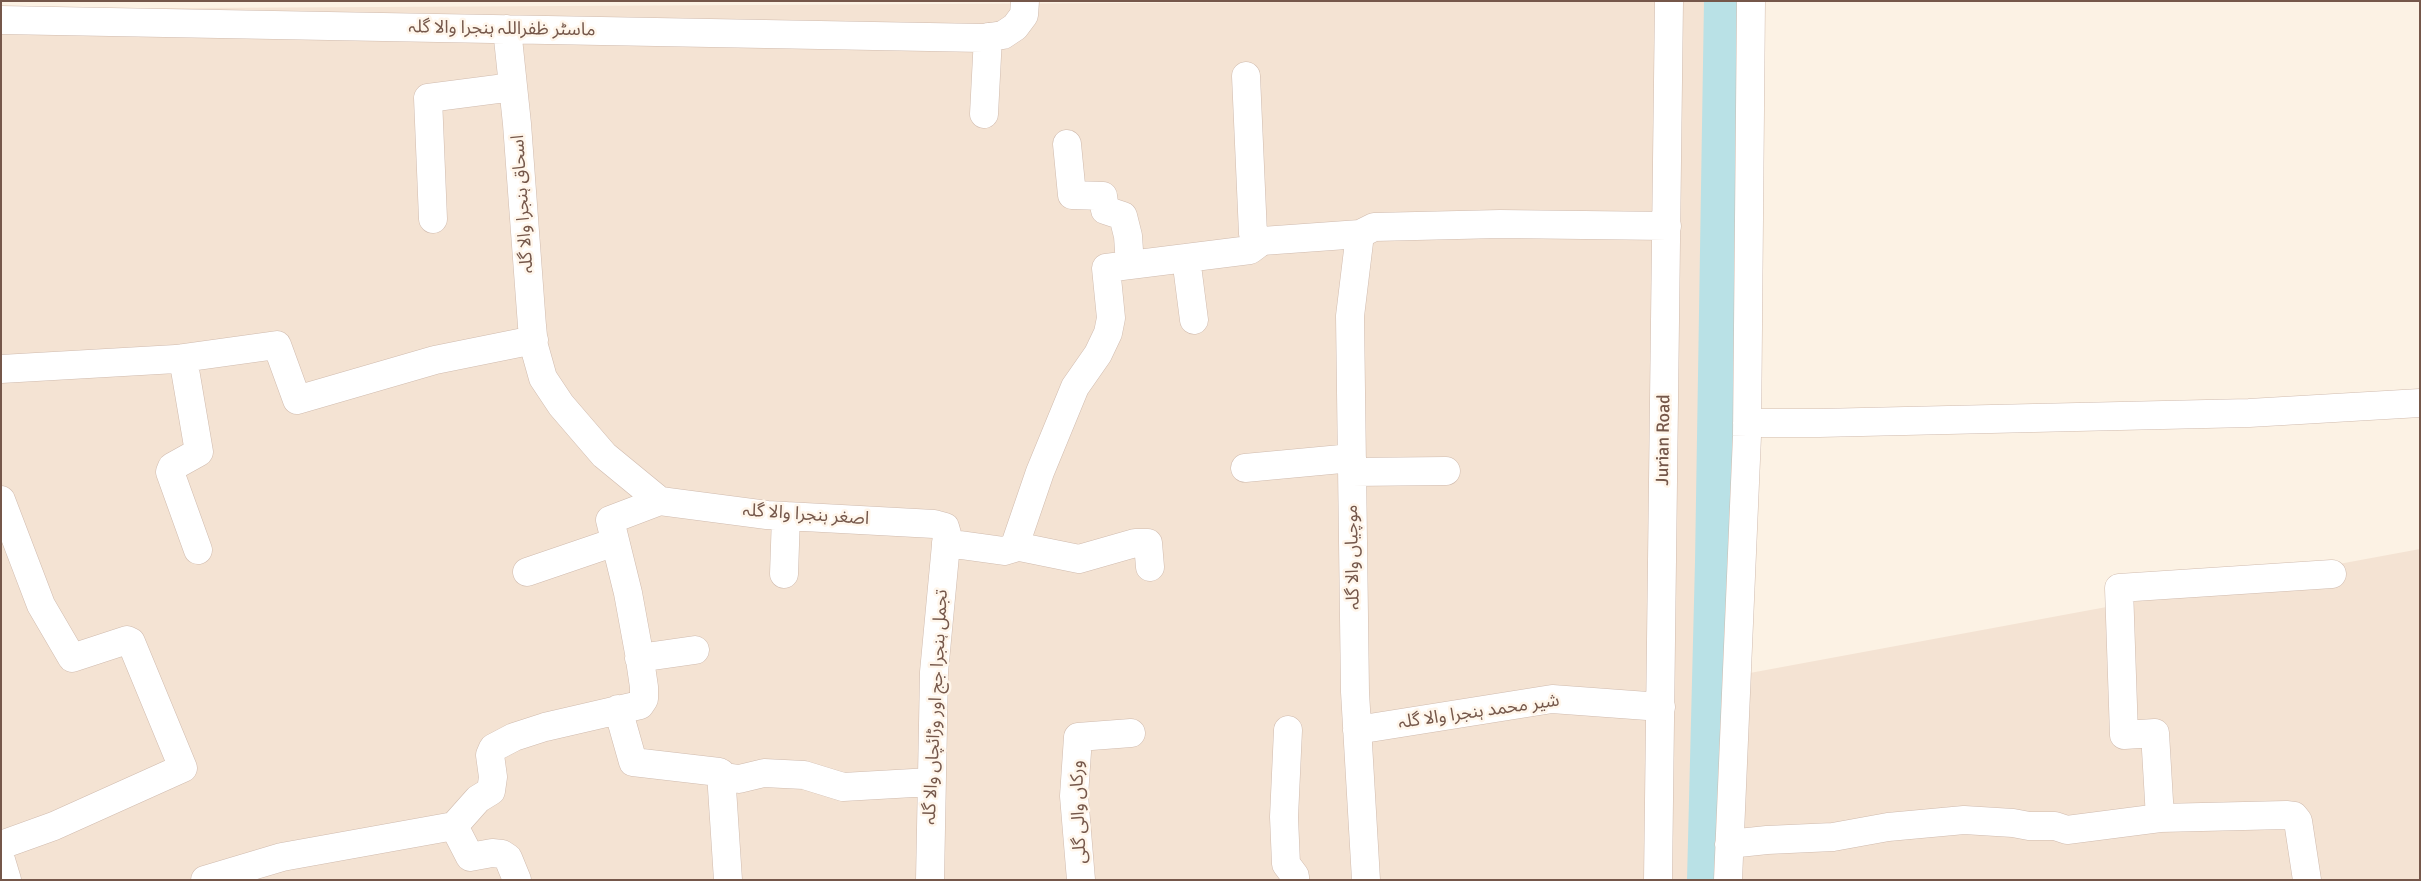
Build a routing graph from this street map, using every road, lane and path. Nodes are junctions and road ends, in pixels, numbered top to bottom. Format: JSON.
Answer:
{"nodes":[{"id":1,"x":1024,"y":1,"type":"edge"},
{"id":2,"x":1670,"y":1,"type":"edge"},
{"id":3,"x":1751,"y":1,"type":"edge"},
{"id":4,"x":1,"y":20,"type":"edge"},
{"id":5,"x":507,"y":29,"type":"junction"},
{"id":6,"x":995,"y":36,"type":"junction"},
{"id":7,"x":1246,"y":76,"type":"dead end"},
{"id":8,"x":513,"y":87,"type":"junction"},
{"id":9,"x":984,"y":114,"type":"dead end"},
{"id":10,"x":1067,"y":144,"type":"dead end"},
{"id":11,"x":433,"y":219,"type":"dead end"},
{"id":12,"x":1666,"y":226,"type":"junction"},
{"id":13,"x":1360,"y":234,"type":"junction"},
{"id":14,"x":1260,"y":243,"type":"junction"},
{"id":15,"x":1186,"y":258,"type":"junction"},
{"id":16,"x":1130,"y":265,"type":"junction"},
{"id":17,"x":1194,"y":320,"type":"dead end"},
{"id":18,"x":534,"y":340,"type":"junction"},
{"id":19,"x":183,"y":358,"type":"junction"},
{"id":20,"x":1,"y":368,"type":"edge"},
{"id":21,"x":2420,"y":403,"type":"edge"},
{"id":22,"x":1747,"y":422,"type":"junction"},
{"id":23,"x":1352,"y":465,"type":"junction"},
{"id":24,"x":1245,"y":468,"type":"dead end"},
{"id":25,"x":1446,"y":471,"type":"dead end"},
{"id":26,"x":1,"y":500,"type":"edge"},
{"id":27,"x":660,"y":501,"type":"junction"},
{"id":28,"x":786,"y":516,"type":"junction"},
{"id":29,"x":946,"y":539,"type":"junction"},
{"id":30,"x":615,"y":542,"type":"junction"},
{"id":31,"x":1015,"y":546,"type":"junction"},
{"id":32,"x":198,"y":550,"type":"dead end"},
{"id":33,"x":1150,"y":567,"type":"dead end"},
{"id":34,"x":528,"y":572,"type":"dead end"},
{"id":35,"x":784,"y":574,"type":"dead end"},
{"id":36,"x":2332,"y":574,"type":"dead end"},
{"id":37,"x":695,"y":650,"type":"dead end"},
{"id":38,"x":640,"y":658,"type":"junction"},
{"id":39,"x":1661,"y":707,"type":"junction"},
{"id":40,"x":618,"y":709,"type":"junction"},
{"id":41,"x":1288,"y":730,"type":"dead end"},
{"id":42,"x":1357,"y":730,"type":"junction"},
{"id":43,"x":1131,"y":733,"type":"dead end"},
{"id":44,"x":721,"y":773,"type":"junction"},
{"id":45,"x":931,"y":782,"type":"junction"},
{"id":46,"x":2160,"y":818,"type":"junction"},
{"id":47,"x":454,"y":826,"type":"junction"},
{"id":48,"x":1729,"y":844,"type":"junction"},
{"id":49,"x":1,"y":845,"type":"edge"},
{"id":50,"x":1,"y":860,"type":"edge"},
{"id":51,"x":7,"y":880,"type":"edge"},
{"id":52,"x":205,"y":880,"type":"edge"},
{"id":53,"x":517,"y":880,"type":"edge"},
{"id":54,"x":728,"y":880,"type":"edge"},
{"id":55,"x":930,"y":880,"type":"edge"},
{"id":56,"x":1081,"y":880,"type":"edge"},
{"id":57,"x":1295,"y":880,"type":"edge"},
{"id":58,"x":1366,"y":880,"type":"edge"},
{"id":59,"x":1658,"y":880,"type":"edge"},
{"id":60,"x":1728,"y":880,"type":"edge"},
{"id":61,"x":2307,"y":880,"type":"edge"}],
"edges":[{"from":1,"to":6,"type":"street"},
{"from":2,"to":12,"type":"street","name":"Jurian Road"},
{"from":3,"to":22,"type":"street"},
{"from":4,"to":5,"type":"street","name":"ماسٹر ظفراللہ ہنجرا والا گلہ"},
{"from":5,"to":6,"type":"street","name":"ماسٹر ظفراللہ ہنجرا والا گلہ"},
{"from":5,"to":8,"type":"street","name":"اسحاق ہنجرا والا گلہ"},
{"from":6,"to":9,"type":"street"},
{"from":7,"to":14,"type":"street"},
{"from":8,"to":11,"type":"street"},
{"from":8,"to":18,"type":"street","name":"اسحاق ہنجرا والا گلہ"},
{"from":10,"to":16,"type":"street"},
{"from":12,"to":13,"type":"street"},
{"from":12,"to":39,"type":"street","name":"Jurian Road"},
{"from":13,"to":14,"type":"street"},
{"from":13,"to":23,"type":"street","name":"موچیاں والا گلہ"},
{"from":14,"to":15,"type":"street"},
{"from":15,"to":16,"type":"street"},
{"from":15,"to":17,"type":"street"},
{"from":16,"to":31,"type":"street"},
{"from":18,"to":19,"type":"street"},
{"from":18,"to":27,"type":"street","name":"اسحاق ہنجرا والا گلہ"},
{"from":19,"to":20,"type":"street"},
{"from":19,"to":32,"type":"street"},
{"from":21,"to":22,"type":"street"},
{"from":22,"to":48,"type":"street"},
{"from":23,"to":24,"type":"street"},
{"from":23,"to":25,"type":"street"},
{"from":23,"to":42,"type":"street","name":"موچیاں والا گلہ"},
{"from":26,"to":49,"type":"street"},
{"from":27,"to":28,"type":"street","name":"اصغر ہنجرا والا گلہ"},
{"from":27,"to":30,"type":"street"},
{"from":28,"to":29,"type":"street","name":"اصغر ہنجرا والا گلہ"},
{"from":28,"to":35,"type":"street"},
{"from":29,"to":31,"type":"street"},
{"from":29,"to":45,"type":"street","name":"تجمل ہنجرا جج اور وڑائچاں والا گلہ"},
{"from":30,"to":34,"type":"street"},
{"from":30,"to":38,"type":"street"},
{"from":31,"to":33,"type":"street"},
{"from":36,"to":46,"type":"street"},
{"from":37,"to":38,"type":"street"},
{"from":38,"to":40,"type":"street"},
{"from":39,"to":42,"type":"street","name":"شیر محمد ہنجرا والا گلہ"},
{"from":39,"to":59,"type":"street","name":"Jurian Road"},
{"from":40,"to":44,"type":"street"},
{"from":40,"to":47,"type":"street"},
{"from":41,"to":57,"type":"street"},
{"from":42,"to":58,"type":"street","name":"موچیاں والا گلہ"},
{"from":43,"to":56,"type":"street","name":"ورکاں والی گلی"},
{"from":44,"to":45,"type":"street"},
{"from":44,"to":54,"type":"street"},
{"from":45,"to":55,"type":"street","name":"تجمل ہنجرا جج اور وڑائچاں والا گلہ"},
{"from":46,"to":48,"type":"street"},
{"from":46,"to":61,"type":"street"},
{"from":47,"to":52,"type":"street"},
{"from":47,"to":53,"type":"street"},
{"from":48,"to":60,"type":"street"},
{"from":50,"to":51,"type":"street"}]}
